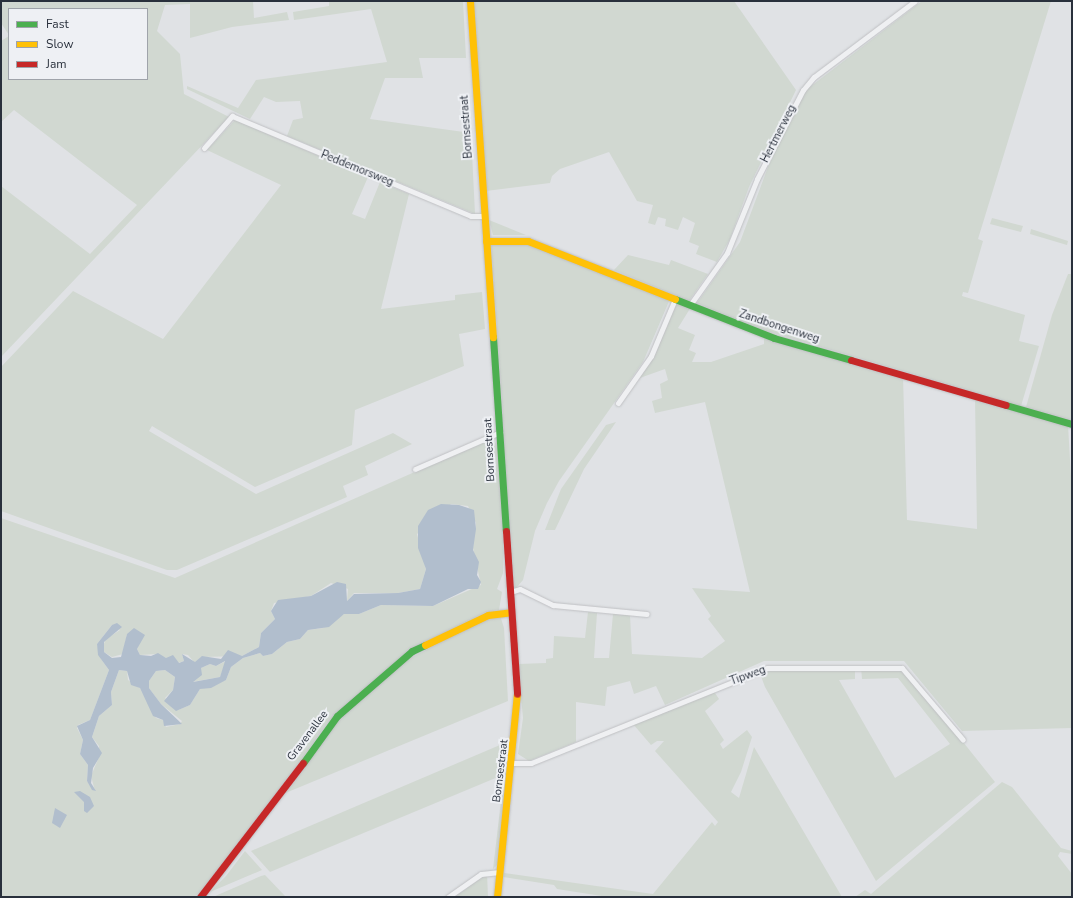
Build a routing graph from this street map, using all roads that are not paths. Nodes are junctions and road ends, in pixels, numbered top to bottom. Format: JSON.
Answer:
{"nodes":[{"id":1,"x":470,"y":1,"type":"edge"},
{"id":2,"x":915,"y":1,"type":"edge"},
{"id":3,"x":204,"y":148,"type":"dead end"},
{"id":4,"x":484,"y":216,"type":"junction"},
{"id":5,"x":486,"y":241,"type":"junction"},
{"id":6,"x":676,"y":299,"type":"junction"},
{"id":7,"x":690,"y":305,"type":"junction"},
{"id":8,"x":618,"y":403,"type":"dead end"},
{"id":9,"x":1072,"y":424,"type":"edge"},
{"id":10,"x":500,"y":432,"type":"junction"},
{"id":11,"x":415,"y":469,"type":"dead end"},
{"id":12,"x":510,"y":592,"type":"junction"},
{"id":13,"x":512,"y":612,"type":"junction"},
{"id":14,"x":647,"y":614,"type":"dead end"},
{"id":15,"x":963,"y":740,"type":"dead end"},
{"id":16,"x":514,"y":763,"type":"junction"},
{"id":17,"x":500,"y":872,"type":"junction"},
{"id":18,"x":200,"y":897,"type":"edge"},
{"id":19,"x":448,"y":897,"type":"edge"},
{"id":20,"x":497,"y":897,"type":"edge"}],
"edges":[{"from":1,"to":4,"type":"street","name":"Bornsestraat"},
{"from":2,"to":7,"type":"street","name":"Hertmerweg"},
{"from":3,"to":4,"type":"street","name":"Peddemorsweg"},
{"from":4,"to":5,"type":"street","name":"Bornsestraat"},
{"from":5,"to":6,"type":"street","name":"Zandbongenweg"},
{"from":5,"to":10,"type":"street","name":"Bornsestraat"},
{"from":6,"to":7,"type":"street","name":"Zandbongenweg"},
{"from":6,"to":8,"type":"street"},
{"from":7,"to":9,"type":"street","name":"Zandbongenweg"},
{"from":10,"to":11,"type":"street"},
{"from":10,"to":12,"type":"street","name":"Bornsestraat"},
{"from":12,"to":13,"type":"street","name":"Bornsestraat"},
{"from":12,"to":14,"type":"street"},
{"from":13,"to":16,"type":"street","name":"Bornsestraat"},
{"from":13,"to":18,"type":"street","name":"Gravenallee"},
{"from":15,"to":16,"type":"street","name":"Tipweg"},
{"from":16,"to":17,"type":"street","name":"Bornsestraat"},
{"from":17,"to":19,"type":"street"},
{"from":17,"to":20,"type":"street","name":"Bornsestraat"}]}
